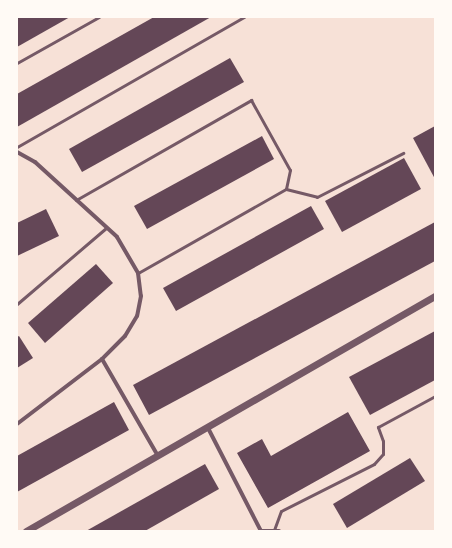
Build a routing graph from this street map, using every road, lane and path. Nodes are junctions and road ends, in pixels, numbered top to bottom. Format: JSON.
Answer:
{"nodes":[{"id":1,"x":99,"y":17,"type":"edge"},
{"id":2,"x":244,"y":17,"type":"edge"},
{"id":3,"x":17,"y":63,"type":"edge"},
{"id":4,"x":17,"y":146,"type":"edge"},
{"id":5,"x":17,"y":152,"type":"edge"},
{"id":6,"x":403,"y":153,"type":"dead end"},
{"id":7,"x":286,"y":189,"type":"junction"},
{"id":8,"x":76,"y":200,"type":"junction"},
{"id":9,"x":106,"y":228,"type":"junction"},
{"id":10,"x":138,"y":273,"type":"junction"},
{"id":11,"x":435,"y":296,"type":"edge"},
{"id":12,"x":17,"y":304,"type":"edge"},
{"id":13,"x":102,"y":359,"type":"junction"},
{"id":14,"x":435,"y":396,"type":"edge"},
{"id":15,"x":17,"y":424,"type":"edge"},
{"id":16,"x":208,"y":428,"type":"junction"},
{"id":17,"x":158,"y":457,"type":"junction"},
{"id":18,"x":274,"y":530,"type":"junction"},
{"id":19,"x":26,"y":531,"type":"edge"},
{"id":20,"x":261,"y":531,"type":"edge"},
{"id":21,"x":279,"y":531,"type":"edge"}],
"edges":[{"from":1,"to":3,"type":"lane"},
{"from":2,"to":4,"type":"lane"},
{"from":5,"to":8,"type":"street"},
{"from":6,"to":7,"type":"lane"},
{"from":7,"to":8,"type":"lane"},
{"from":7,"to":10,"type":"lane"},
{"from":8,"to":9,"type":"street"},
{"from":9,"to":10,"type":"street"},
{"from":9,"to":12,"type":"lane"},
{"from":10,"to":13,"type":"street"},
{"from":11,"to":16,"type":"street"},
{"from":13,"to":15,"type":"street"},
{"from":13,"to":17,"type":"street"},
{"from":14,"to":18,"type":"lane"},
{"from":16,"to":17,"type":"street"},
{"from":16,"to":20,"type":"street"},
{"from":17,"to":19,"type":"street"},
{"from":18,"to":20,"type":"street"},
{"from":18,"to":21,"type":"street"}]}
